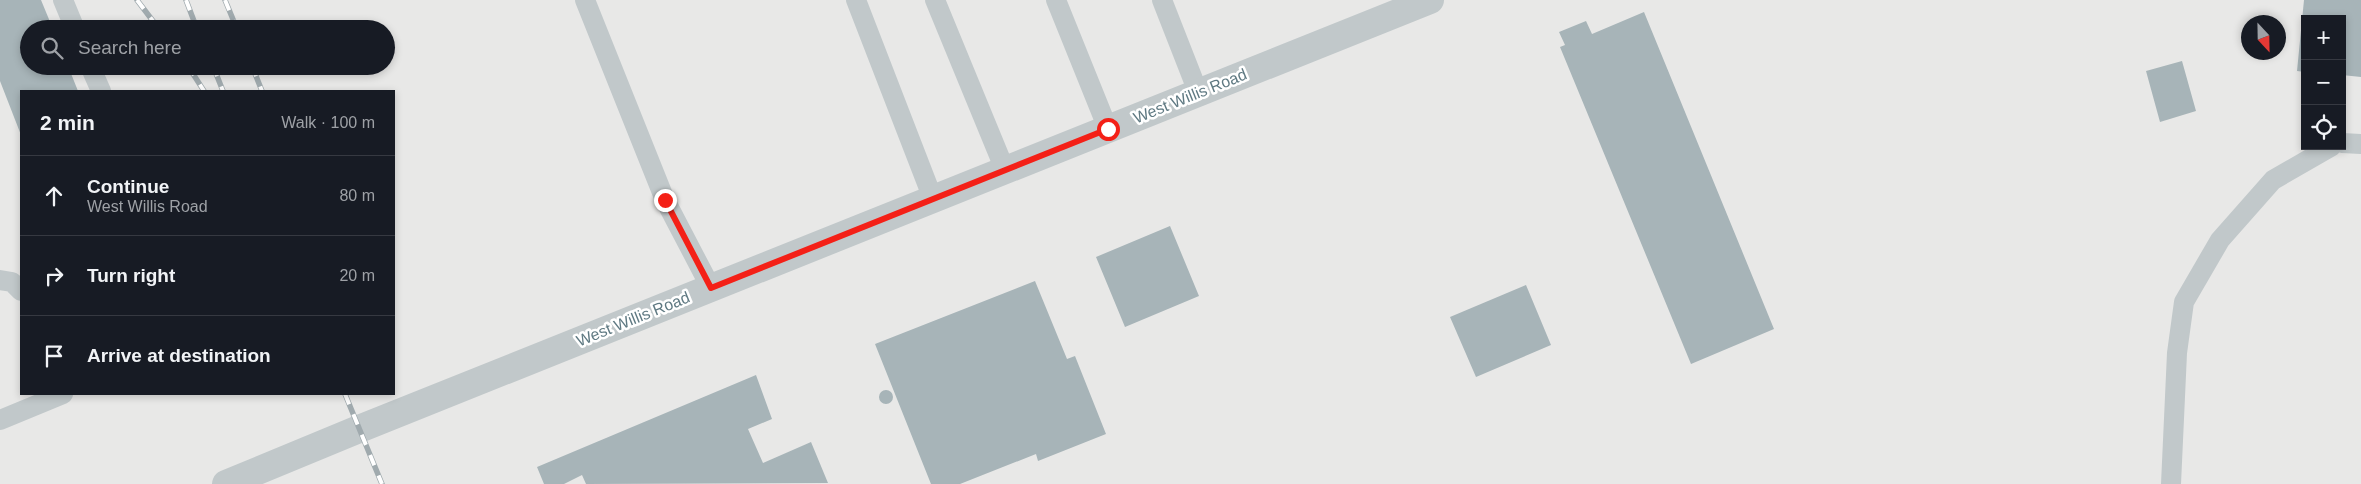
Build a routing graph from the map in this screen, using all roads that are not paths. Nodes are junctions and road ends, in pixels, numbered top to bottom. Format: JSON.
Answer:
{"nodes":[{"id":1,"x":63,"y":0,"type":"edge"},
{"id":2,"x":584,"y":0,"type":"edge"},
{"id":3,"x":856,"y":0,"type":"edge"},
{"id":4,"x":936,"y":0,"type":"edge"},
{"id":5,"x":1056,"y":0,"type":"edge"},
{"id":6,"x":1162,"y":0,"type":"edge"},
{"id":7,"x":1430,"y":0,"type":"edge"},
{"id":8,"x":71,"y":20,"type":"edge"},
{"id":9,"x":94,"y":75,"type":"edge"},
{"id":10,"x":101,"y":90,"type":"edge"},
{"id":11,"x":1198,"y":92,"type":"junction"},
{"id":12,"x":1108,"y":129,"type":"junction"},
{"id":13,"x":2346,"y":143,"type":"edge"},
{"id":14,"x":2361,"y":144,"type":"edge"},
{"id":15,"x":2325,"y":150,"type":"edge"},
{"id":16,"x":1005,"y":170,"type":"junction"},
{"id":17,"x":933,"y":199,"type":"junction"},
{"id":18,"x":0,"y":280,"type":"edge"},
{"id":19,"x":711,"y":288,"type":"junction"},
{"id":20,"x":20,"y":290,"type":"edge"},
{"id":21,"x":61,"y":395,"type":"edge"},
{"id":22,"x":0,"y":420,"type":"edge"},
{"id":23,"x":226,"y":484,"type":"edge"},
{"id":24,"x":2171,"y":484,"type":"edge"}],
"edges":[{"from":1,"to":8,"type":"lane"},
{"from":2,"to":19,"type":"lane"},
{"from":3,"to":17,"type":"lane"},
{"from":4,"to":16,"type":"lane"},
{"from":5,"to":12,"type":"lane"},
{"from":6,"to":11,"type":"lane"},
{"from":7,"to":11,"type":"street","name":"West Willis Road"},
{"from":9,"to":10,"type":"lane"},
{"from":11,"to":12,"type":"street","name":"West Willis Road"},
{"from":12,"to":16,"type":"street","name":"West Willis Road"},
{"from":13,"to":14,"type":"lane"},
{"from":15,"to":24,"type":"lane"},
{"from":16,"to":17,"type":"street","name":"West Willis Road"},
{"from":17,"to":19,"type":"street","name":"West Willis Road"},
{"from":18,"to":20,"type":"lane"},
{"from":19,"to":23,"type":"street","name":"West Willis Road"},
{"from":21,"to":22,"type":"lane"}]}
